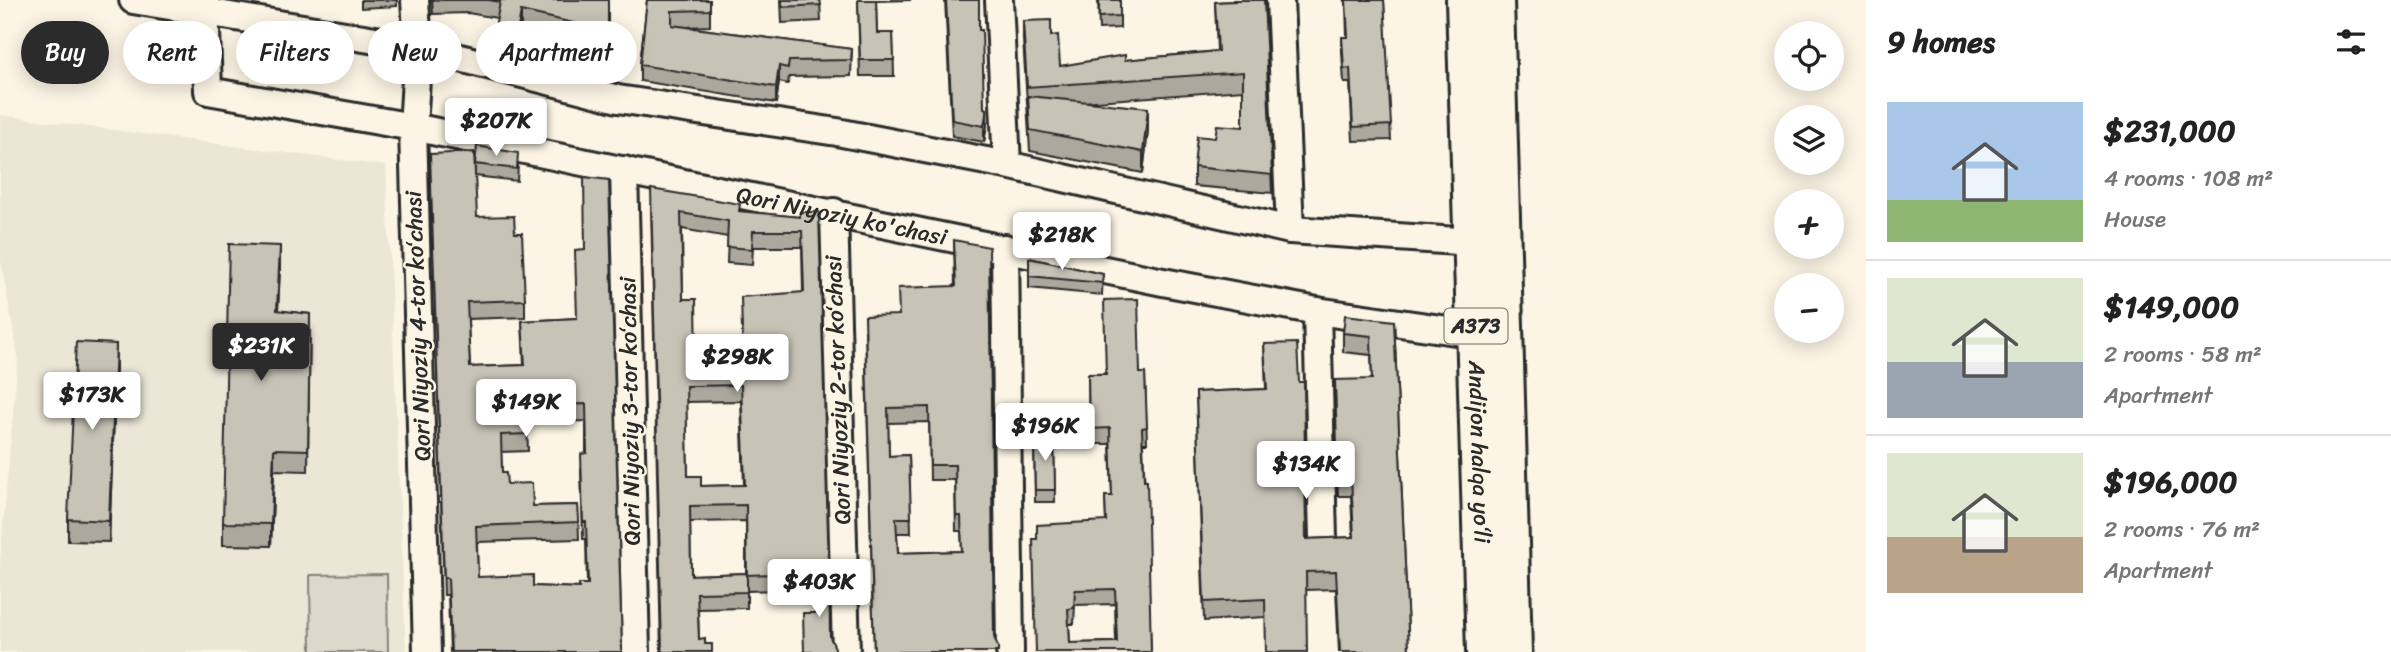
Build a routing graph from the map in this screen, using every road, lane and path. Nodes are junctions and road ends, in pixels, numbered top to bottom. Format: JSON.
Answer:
{"nodes":[{"id":1,"x":133,"y":0,"type":"edge"},
{"id":2,"x":415,"y":0,"type":"edge"},
{"id":3,"x":999,"y":0,"type":"edge"},
{"id":4,"x":1280,"y":0,"type":"edge"},
{"id":5,"x":1466,"y":0,"type":"edge"},
{"id":6,"x":1494,"y":0,"type":"edge"},
{"id":7,"x":205,"y":7,"type":"edge"},
{"id":8,"x":416,"y":21,"type":"edge"},
{"id":9,"x":368,"y":38,"type":"edge"},
{"id":10,"x":462,"y":58,"type":"edge"},
{"id":11,"x":416,"y":84,"type":"edge"},
{"id":12,"x":413,"y":127,"type":"junction"},
{"id":13,"x":1007,"y":165,"type":"junction"},
{"id":14,"x":624,"y":170,"type":"junction"},
{"id":15,"x":834,"y":212,"type":"junction"},
{"id":16,"x":1290,"y":230,"type":"junction"},
{"id":17,"x":1473,"y":242,"type":"junction"},
{"id":18,"x":1005,"y":248,"type":"junction"},
{"id":19,"x":1317,"y":310,"type":"junction"},
{"id":20,"x":1476,"y":334,"type":"junction"},
{"id":21,"x":1323,"y":538,"type":"edge"},
{"id":22,"x":427,"y":652,"type":"edge"},
{"id":23,"x":636,"y":652,"type":"edge"},
{"id":24,"x":846,"y":652,"type":"edge"},
{"id":25,"x":1010,"y":652,"type":"edge"},
{"id":26,"x":1486,"y":652,"type":"edge"},
{"id":27,"x":1513,"y":652,"type":"edge"}],
"edges":[{"from":1,"to":7,"type":"street"},
{"from":2,"to":8,"type":"street","name":"Qori Niyoziy 4-tor koʻchasi"},
{"from":3,"to":13,"type":"street"},
{"from":4,"to":16,"type":"street"},
{"from":5,"to":17,"type":"highway","name":"Andijon halqa yo‘li","number":"A373"},
{"from":6,"to":27,"type":"highway","name":"Andijon halqa yo‘li","number":"A373"},
{"from":7,"to":9,"type":"street"},
{"from":7,"to":12,"type":"street","name":"Qori Niyoziy ko'chasi"},
{"from":10,"to":13,"type":"street"},
{"from":11,"to":12,"type":"street","name":"Qori Niyoziy 4-tor koʻchasi"},
{"from":12,"to":14,"type":"street","name":"Qori Niyoziy ko'chasi"},
{"from":12,"to":22,"type":"street","name":"Qori Niyoziy 4-tor koʻchasi"},
{"from":13,"to":16,"type":"street"},
{"from":14,"to":15,"type":"street","name":"Qori Niyoziy ko'chasi"},
{"from":14,"to":23,"type":"street","name":"Qori Niyoziy 3-tor koʻchasi"},
{"from":15,"to":18,"type":"street","name":"Qori Niyoziy ko'chasi"},
{"from":15,"to":24,"type":"street","name":"Qori Niyoziy 2-tor koʻchasi"},
{"from":16,"to":17,"type":"street"},
{"from":17,"to":20,"type":"highway","name":"Andijon halqa yo‘li","number":"A373"},
{"from":18,"to":19,"type":"street","name":"Qori Niyoziy ko'chasi"},
{"from":18,"to":25,"type":"street"},
{"from":19,"to":20,"type":"street","name":"Qori Niyoziy ko'chasi"},
{"from":19,"to":21,"type":"street"},
{"from":20,"to":26,"type":"highway","name":"Andijon halqa yo‘li","number":"A373"}]}
